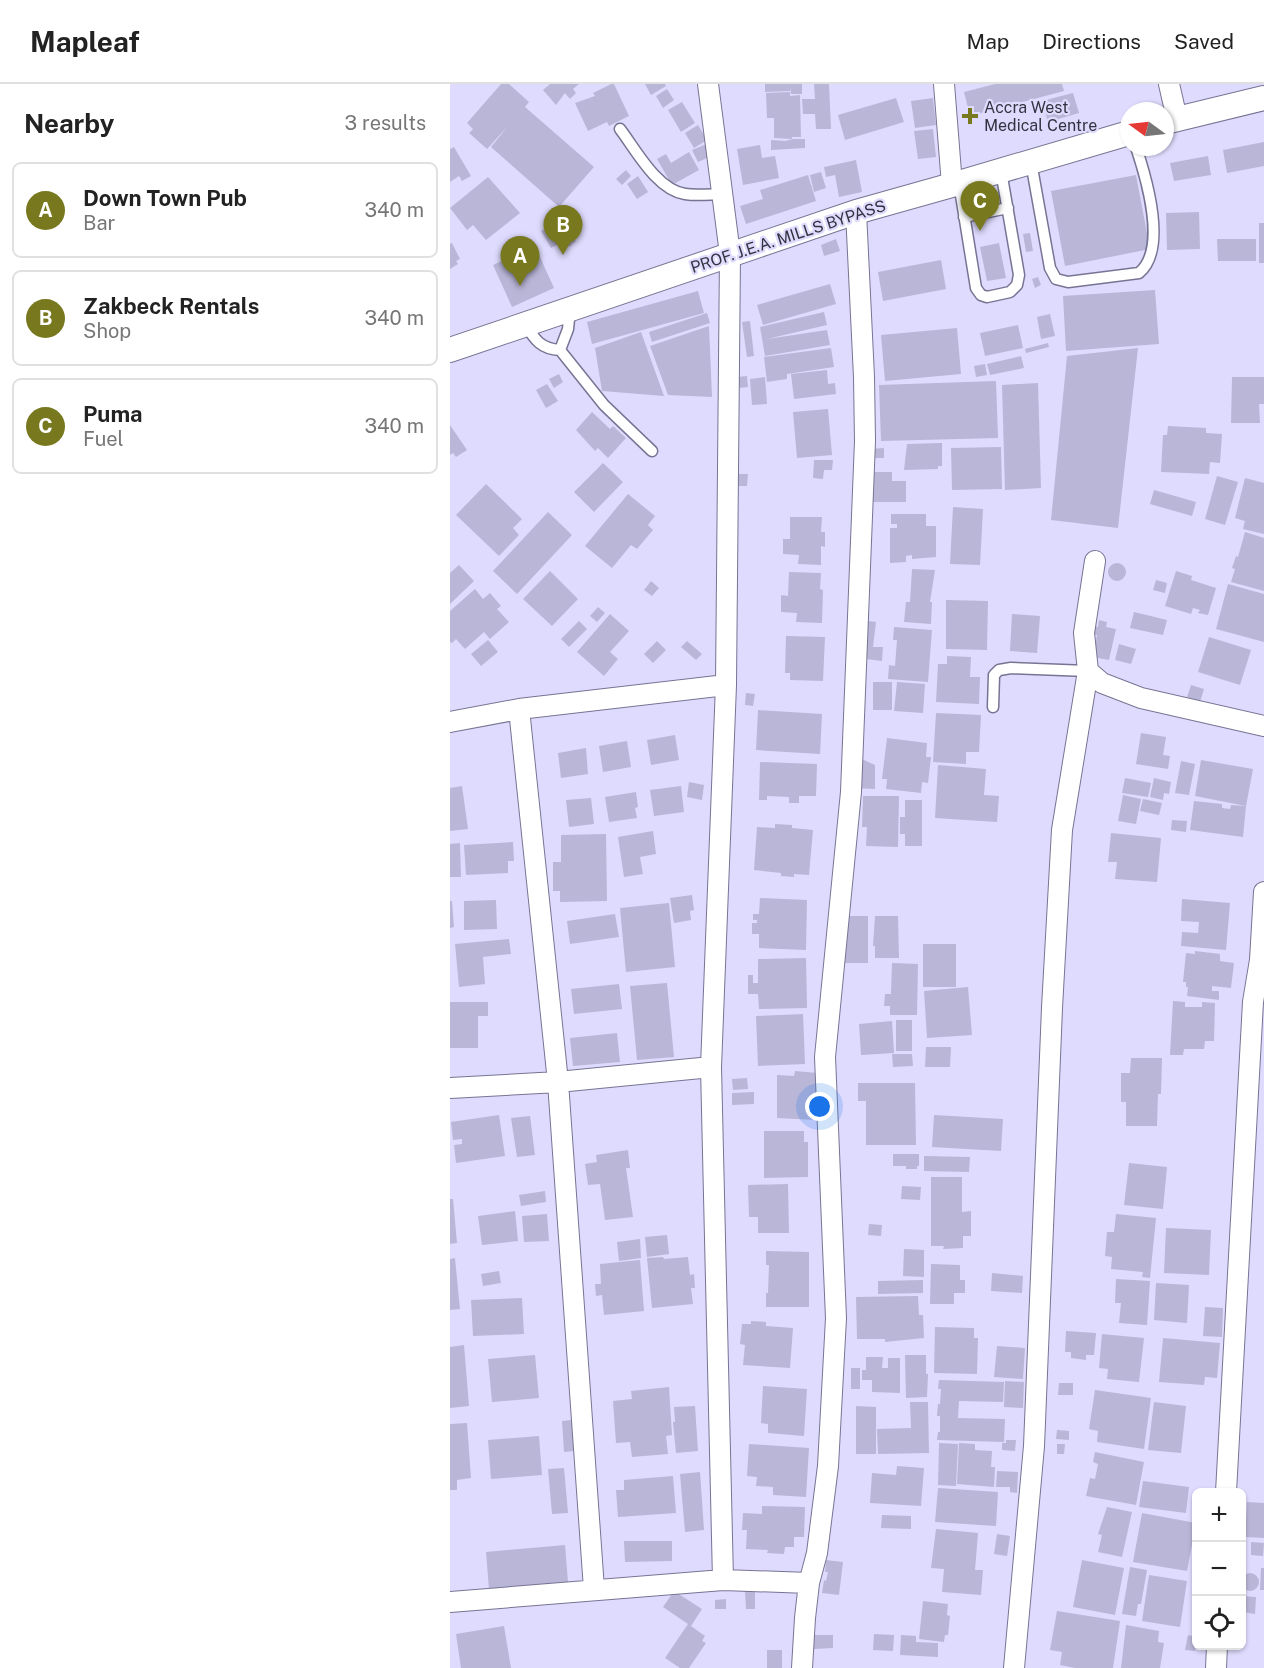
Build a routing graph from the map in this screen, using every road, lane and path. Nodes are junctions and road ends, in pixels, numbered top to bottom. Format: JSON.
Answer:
{"nodes":[{"id":1,"x":708,"y":84,"type":"edge"},
{"id":2,"x":944,"y":84,"type":"edge"},
{"id":3,"x":1169,"y":84,"type":"edge"},
{"id":4,"x":1264,"y":98,"type":"edge"},
{"id":5,"x":1170,"y":102,"type":"edge"},
{"id":6,"x":1174,"y":120,"type":"edge"},
{"id":7,"x":620,"y":129,"type":"dead end"},
{"id":8,"x":1120,"y":136,"type":"edge"},
{"id":9,"x":1139,"y":156,"type":"edge"},
{"id":10,"x":1031,"y":162,"type":"junction"},
{"id":11,"x":1001,"y":171,"type":"junction"},
{"id":12,"x":956,"y":184,"type":"junction"},
{"id":13,"x":723,"y":194,"type":"junction"},
{"id":14,"x":1008,"y":208,"type":"junction"},
{"id":15,"x":855,"y":212,"type":"junction"},
{"id":16,"x":964,"y":218,"type":"junction"},
{"id":17,"x":730,"y":254,"type":"junction"},
{"id":18,"x":570,"y":309,"type":"junction"},
{"id":19,"x":525,"y":324,"type":"junction"},
{"id":20,"x":450,"y":350,"type":"edge"},
{"id":21,"x":560,"y":350,"type":"junction"},
{"id":22,"x":652,"y":451,"type":"dead end"},
{"id":23,"x":1095,"y":561,"type":"dead end"},
{"id":24,"x":1088,"y":671,"type":"junction"},
{"id":25,"x":726,"y":685,"type":"junction"},
{"id":26,"x":993,"y":707,"type":"dead end"},
{"id":27,"x":519,"y":709,"type":"junction"},
{"id":28,"x":450,"y":722,"type":"edge"},
{"id":29,"x":1264,"y":726,"type":"edge"},
{"id":30,"x":1264,"y":892,"type":"edge"},
{"id":31,"x":711,"y":1067,"type":"junction"},
{"id":32,"x":558,"y":1082,"type":"junction"},
{"id":33,"x":450,"y":1088,"type":"edge"},
{"id":34,"x":1226,"y":1488,"type":"edge"},
{"id":35,"x":723,"y":1580,"type":"junction"},
{"id":36,"x":809,"y":1583,"type":"junction"},
{"id":37,"x":594,"y":1589,"type":"junction"},
{"id":38,"x":450,"y":1602,"type":"edge"},
{"id":39,"x":1217,"y":1650,"type":"edge"},
{"id":40,"x":801,"y":1668,"type":"edge"},
{"id":41,"x":1014,"y":1668,"type":"edge"},
{"id":42,"x":1216,"y":1668,"type":"edge"}],
"edges":[{"from":1,"to":13,"type":"street"},
{"from":2,"to":12,"type":"street"},
{"from":3,"to":5,"type":"street"},
{"from":4,"to":6,"type":"street"},
{"from":7,"to":13,"type":"lane"},
{"from":8,"to":10,"type":"street","name":"PROF. J.E.A. MILLS BYPASS"},
{"from":9,"to":10,"type":"lane"},
{"from":10,"to":11,"type":"street","name":"PROF. J.E.A. MILLS BYPASS"},
{"from":11,"to":12,"type":"street","name":"PROF. J.E.A. MILLS BYPASS"},
{"from":11,"to":14,"type":"lane"},
{"from":12,"to":15,"type":"street","name":"PROF. J.E.A. MILLS BYPASS"},
{"from":12,"to":16,"type":"lane"},
{"from":13,"to":17,"type":"street"},
{"from":14,"to":16,"type":"lane"},
{"from":14,"to":16,"type":"lane"},
{"from":15,"to":17,"type":"street","name":"PROF. J.E.A. MILLS BYPASS"},
{"from":15,"to":36,"type":"street"},
{"from":17,"to":18,"type":"street","name":"PROF. J.E.A. MILLS BYPASS"},
{"from":17,"to":25,"type":"street"},
{"from":18,"to":19,"type":"street","name":"PROF. J.E.A. MILLS BYPASS"},
{"from":18,"to":21,"type":"lane"},
{"from":19,"to":20,"type":"street","name":"PROF. J.E.A. MILLS BYPASS"},
{"from":19,"to":21,"type":"lane"},
{"from":21,"to":22,"type":"lane"},
{"from":23,"to":24,"type":"street"},
{"from":24,"to":26,"type":"lane"},
{"from":24,"to":29,"type":"street"},
{"from":24,"to":41,"type":"street"},
{"from":25,"to":27,"type":"street"},
{"from":25,"to":31,"type":"street"},
{"from":27,"to":28,"type":"street"},
{"from":27,"to":32,"type":"street"},
{"from":30,"to":34,"type":"street"},
{"from":31,"to":32,"type":"street"},
{"from":31,"to":35,"type":"street"},
{"from":32,"to":33,"type":"street"},
{"from":32,"to":37,"type":"street"},
{"from":35,"to":36,"type":"street"},
{"from":35,"to":37,"type":"street"},
{"from":36,"to":40,"type":"street"},
{"from":37,"to":38,"type":"street"},
{"from":39,"to":42,"type":"street"}]}
